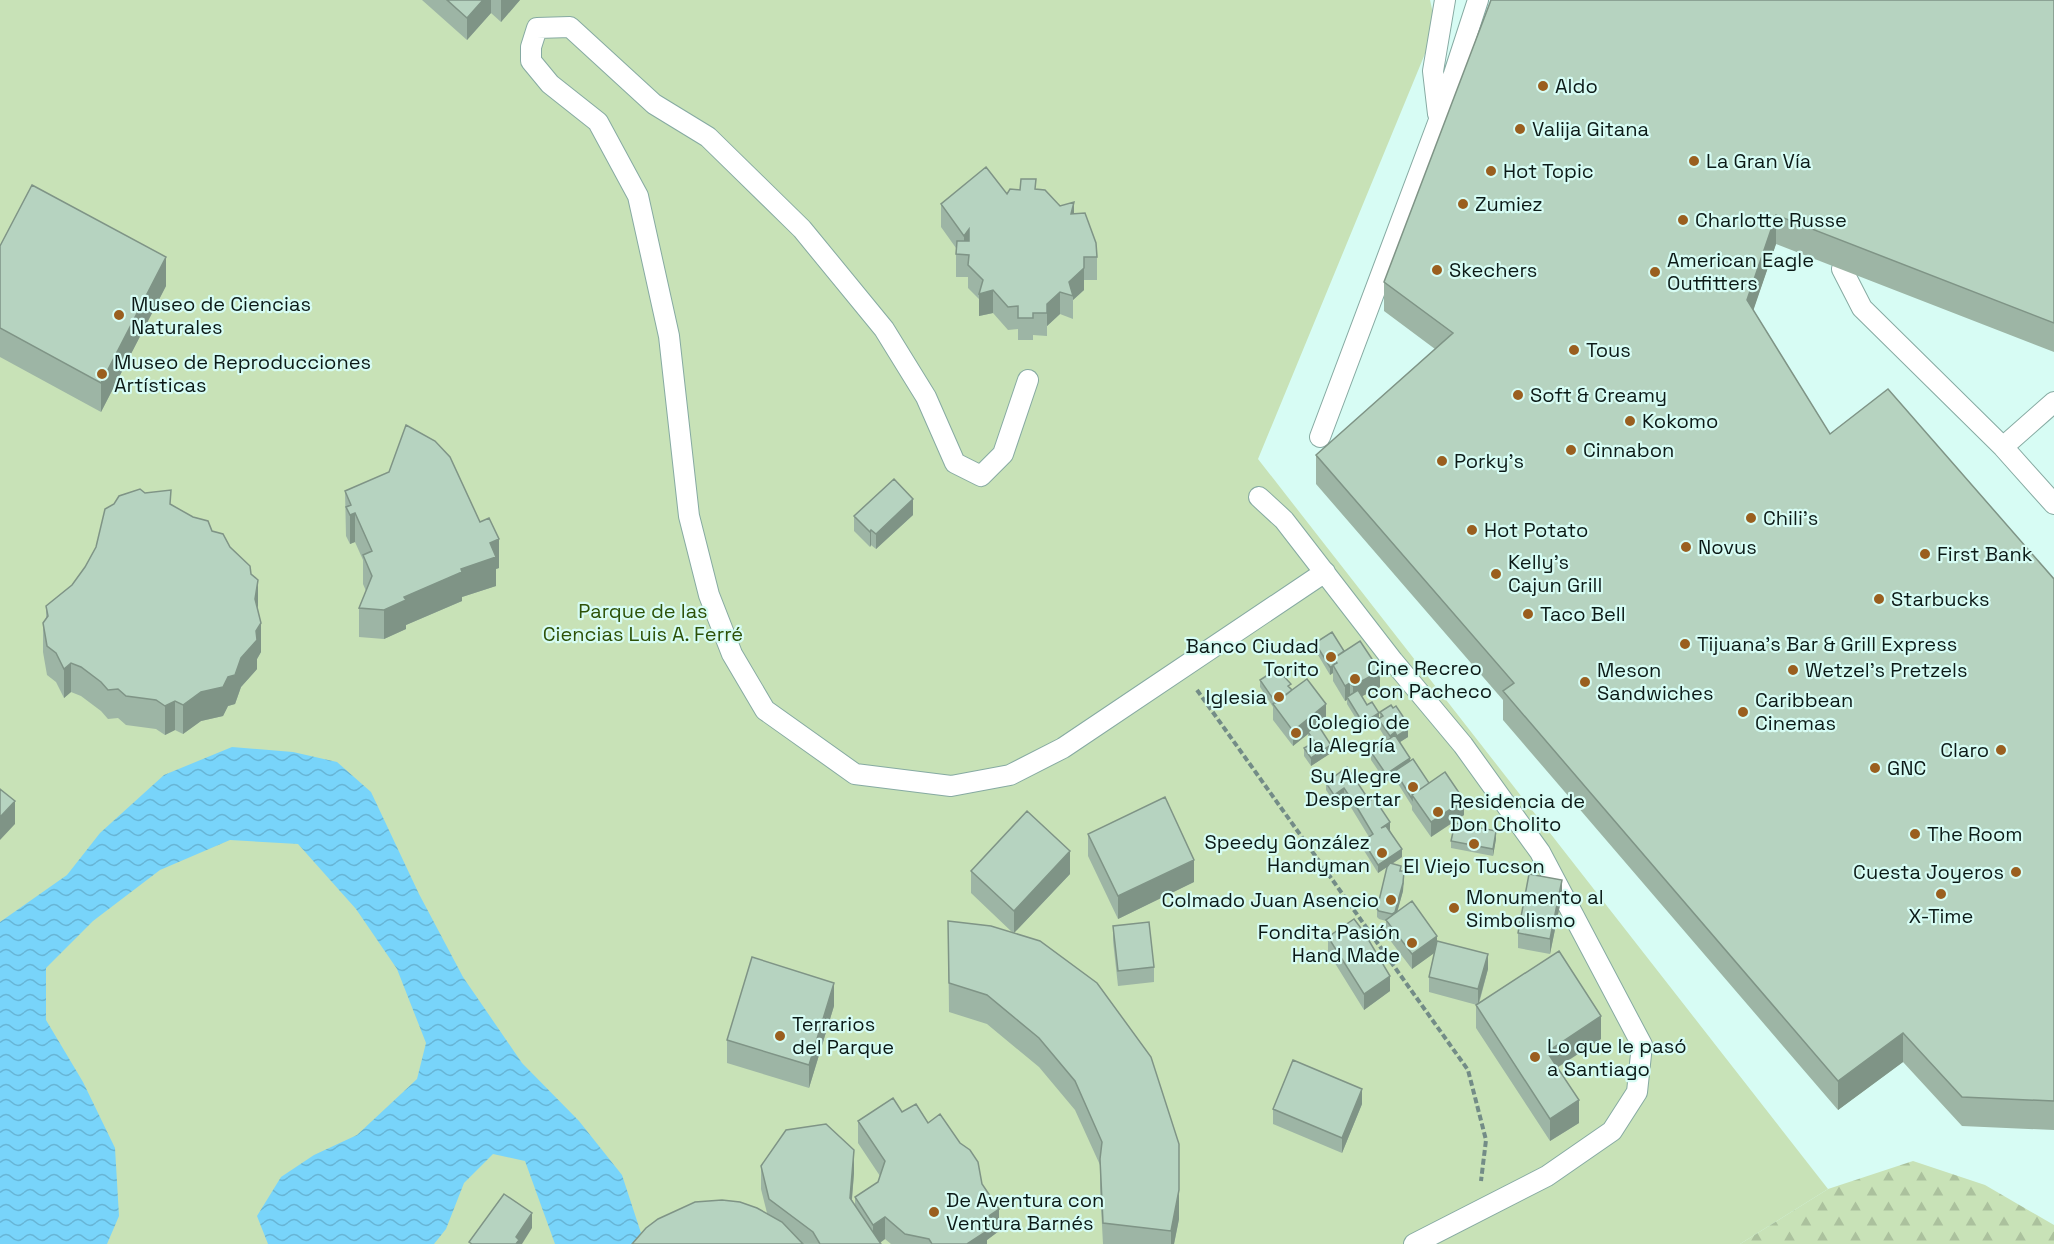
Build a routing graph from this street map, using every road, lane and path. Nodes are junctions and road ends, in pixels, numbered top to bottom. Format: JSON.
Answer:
{"nodes":[{"id":1,"x":1444,"y":0,"type":"edge"},
{"id":2,"x":1478,"y":0,"type":"edge"},
{"id":3,"x":1439,"y":120,"type":"junction"},
{"id":4,"x":1842,"y":269,"type":"edge"},
{"id":5,"x":1028,"y":380,"type":"dead end"},
{"id":6,"x":2054,"y":402,"type":"edge"},
{"id":7,"x":1320,"y":437,"type":"dead end"},
{"id":8,"x":2003,"y":447,"type":"junction"},
{"id":9,"x":1259,"y":497,"type":"dead end"},
{"id":10,"x":2054,"y":504,"type":"edge"},
{"id":11,"x":1325,"y":572,"type":"junction"},
{"id":12,"x":1182,"y":670,"type":"junction"},
{"id":13,"x":1477,"y":1210,"type":"junction"},
{"id":14,"x":1414,"y":1244,"type":"edge"}],
"edges":[{"from":1,"to":3,"type":"lane"},
{"from":2,"to":3,"type":"lane"},
{"from":3,"to":7,"type":"lane"},
{"from":4,"to":8,"type":"lane"},
{"from":5,"to":12,"type":"lane"},
{"from":6,"to":8,"type":"lane"},
{"from":8,"to":10,"type":"lane"},
{"from":9,"to":11,"type":"lane"},
{"from":11,"to":12,"type":"lane"},
{"from":11,"to":13,"type":"lane"},
{"from":12,"to":13,"type":"path"},
{"from":13,"to":14,"type":"lane"}]}
